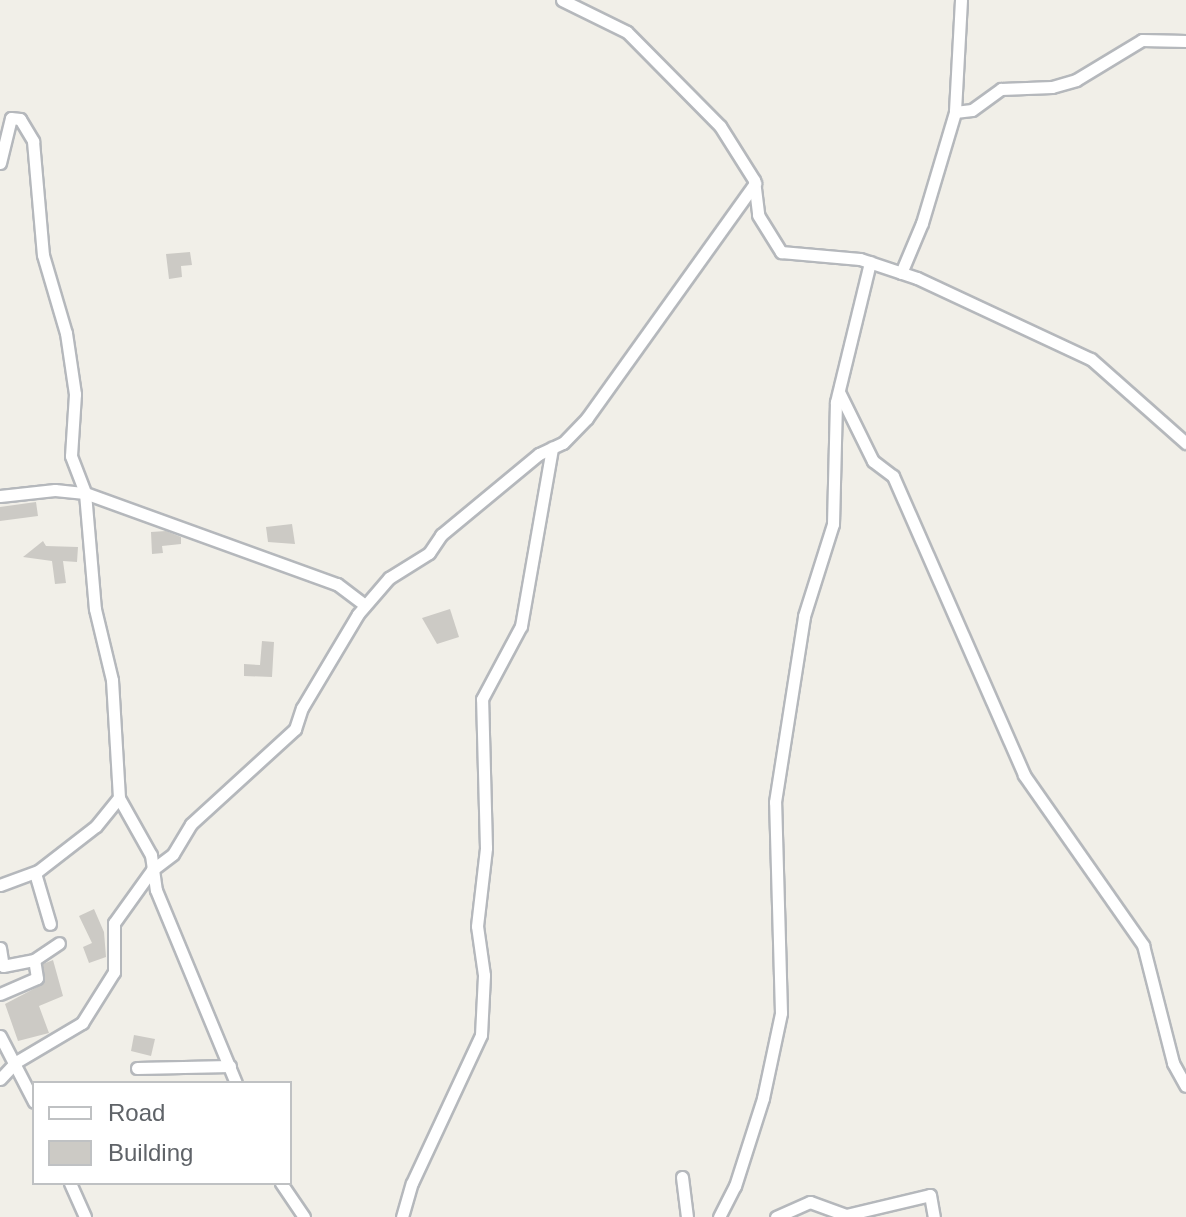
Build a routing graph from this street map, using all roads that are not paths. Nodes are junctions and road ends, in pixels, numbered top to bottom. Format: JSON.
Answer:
{"nodes":[{"id":1,"x":562,"y":0,"type":"edge"},
{"id":2,"x":961,"y":0,"type":"edge"},
{"id":3,"x":1186,"y":41,"type":"edge"},
{"id":4,"x":955,"y":112,"type":"junction"},
{"id":5,"x":0,"y":163,"type":"edge"},
{"id":6,"x":755,"y":183,"type":"junction"},
{"id":7,"x":870,"y":262,"type":"junction"},
{"id":8,"x":901,"y":273,"type":"junction"},
{"id":9,"x":839,"y":392,"type":"junction"},
{"id":10,"x":1186,"y":443,"type":"edge"},
{"id":11,"x":552,"y":448,"type":"junction"},
{"id":12,"x":85,"y":493,"type":"junction"},
{"id":13,"x":0,"y":496,"type":"edge"},
{"id":14,"x":365,"y":605,"type":"junction"},
{"id":15,"x":119,"y":798,"type":"junction"},
{"id":16,"x":152,"y":870,"type":"junction"},
{"id":17,"x":35,"y":873,"type":"junction"},
{"id":18,"x":0,"y":885,"type":"edge"},
{"id":19,"x":50,"y":924,"type":"dead end"},
{"id":20,"x":59,"y":943,"type":"dead end"},
{"id":21,"x":0,"y":948,"type":"edge"},
{"id":22,"x":34,"y":960,"type":"junction"},
{"id":23,"x":0,"y":994,"type":"edge"},
{"id":24,"x":0,"y":1036,"type":"edge"},
{"id":25,"x":16,"y":1062,"type":"junction"},
{"id":26,"x":230,"y":1066,"type":"junction"},
{"id":27,"x":137,"y":1068,"type":"dead end"},
{"id":28,"x":0,"y":1079,"type":"edge"},
{"id":29,"x":235,"y":1081,"type":"edge"},
{"id":30,"x":1186,"y":1086,"type":"edge"},
{"id":31,"x":32,"y":1098,"type":"edge"},
{"id":32,"x":682,"y":1177,"type":"dead end"},
{"id":33,"x":71,"y":1185,"type":"edge"},
{"id":34,"x":282,"y":1185,"type":"edge"},
{"id":35,"x":85,"y":1217,"type":"edge"},
{"id":36,"x":304,"y":1217,"type":"edge"},
{"id":37,"x":402,"y":1217,"type":"edge"},
{"id":38,"x":687,"y":1217,"type":"edge"},
{"id":39,"x":719,"y":1217,"type":"edge"},
{"id":40,"x":776,"y":1217,"type":"edge"},
{"id":41,"x":934,"y":1217,"type":"edge"}],
"edges":[{"from":1,"to":6,"type":"street"},
{"from":2,"to":4,"type":"street"},
{"from":3,"to":4,"type":"street"},
{"from":4,"to":8,"type":"street"},
{"from":5,"to":12,"type":"street"},
{"from":6,"to":7,"type":"street"},
{"from":6,"to":11,"type":"street"},
{"from":7,"to":8,"type":"street"},
{"from":7,"to":9,"type":"street"},
{"from":8,"to":10,"type":"street"},
{"from":9,"to":30,"type":"street"},
{"from":9,"to":39,"type":"street"},
{"from":11,"to":14,"type":"street"},
{"from":11,"to":37,"type":"street"},
{"from":12,"to":13,"type":"street"},
{"from":12,"to":14,"type":"street"},
{"from":12,"to":15,"type":"street"},
{"from":14,"to":16,"type":"street"},
{"from":15,"to":16,"type":"street"},
{"from":15,"to":17,"type":"street"},
{"from":16,"to":25,"type":"street"},
{"from":16,"to":26,"type":"street"},
{"from":17,"to":18,"type":"street"},
{"from":17,"to":19,"type":"street"},
{"from":20,"to":22,"type":"street"},
{"from":21,"to":22,"type":"street"},
{"from":22,"to":23,"type":"street"},
{"from":24,"to":25,"type":"street"},
{"from":25,"to":28,"type":"street"},
{"from":25,"to":31,"type":"street"},
{"from":26,"to":27,"type":"street"},
{"from":26,"to":29,"type":"street"},
{"from":32,"to":38,"type":"street"},
{"from":33,"to":35,"type":"street"},
{"from":34,"to":36,"type":"street"},
{"from":40,"to":41,"type":"street"}]}
